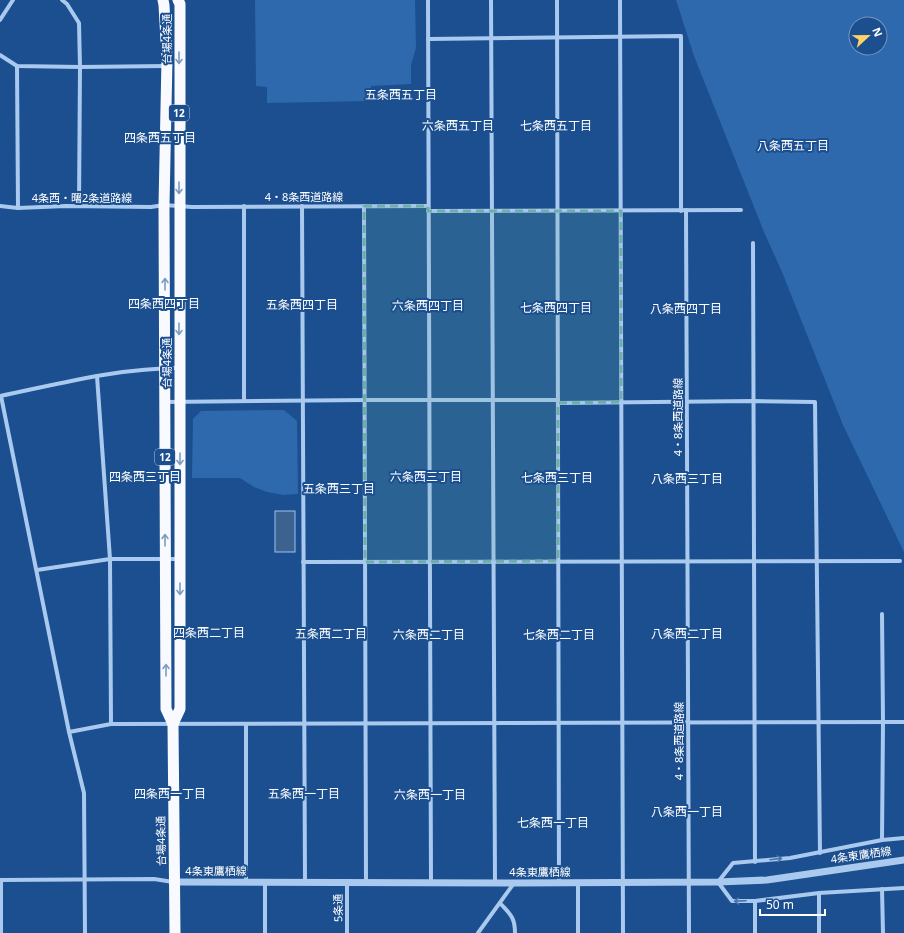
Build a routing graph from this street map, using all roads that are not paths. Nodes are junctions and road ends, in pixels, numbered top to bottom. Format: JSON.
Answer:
{"nodes":[{"id":1,"x":13,"y":0,"type":"edge"},
{"id":2,"x":62,"y":0,"type":"edge"},
{"id":3,"x":70,"y":0,"type":"edge"},
{"id":4,"x":163,"y":0,"type":"edge"},
{"id":5,"x":172,"y":0,"type":"edge"},
{"id":6,"x":178,"y":0,"type":"edge"},
{"id":7,"x":428,"y":0,"type":"edge"},
{"id":8,"x":491,"y":0,"type":"edge"},
{"id":9,"x":557,"y":0,"type":"edge"},
{"id":10,"x":620,"y":0,"type":"edge"},
{"id":11,"x":66,"y":4,"type":"junction"},
{"id":12,"x":0,"y":20,"type":"edge"},
{"id":13,"x":620,"y":37,"type":"junction"},
{"id":14,"x":491,"y":38,"type":"junction"},
{"id":15,"x":557,"y":38,"type":"junction"},
{"id":16,"x":428,"y":39,"type":"junction"},
{"id":17,"x":0,"y":55,"type":"edge"},
{"id":18,"x":167,"y":63,"type":"junction"},
{"id":19,"x":17,"y":66,"type":"junction"},
{"id":20,"x":80,"y":67,"type":"junction"},
{"id":21,"x":164,"y":205,"type":"junction"},
{"id":22,"x":0,"y":206,"type":"edge"},
{"id":23,"x":79,"y":206,"type":"junction"},
{"id":24,"x":179,"y":206,"type":"junction"},
{"id":25,"x":244,"y":206,"type":"junction"},
{"id":26,"x":302,"y":206,"type":"junction"},
{"id":27,"x":364,"y":206,"type":"junction"},
{"id":28,"x":18,"y":208,"type":"junction"},
{"id":29,"x":428,"y":208,"type":"junction"},
{"id":30,"x":492,"y":210,"type":"junction"},
{"id":31,"x":684,"y":210,"type":"junction"},
{"id":32,"x":741,"y":210,"type":"dead end"},
{"id":33,"x":558,"y":211,"type":"junction"},
{"id":34,"x":621,"y":211,"type":"junction"},
{"id":35,"x":753,"y":243,"type":"dead end"},
{"id":36,"x":165,"y":368,"type":"junction"},
{"id":37,"x":180,"y":368,"type":"junction"},
{"id":38,"x":97,"y":376,"type":"junction"},
{"id":39,"x":1,"y":396,"type":"edge"},
{"id":40,"x":244,"y":400,"type":"junction"},
{"id":41,"x":303,"y":400,"type":"junction"},
{"id":42,"x":366,"y":400,"type":"junction"},
{"id":43,"x":430,"y":400,"type":"junction"},
{"id":44,"x":493,"y":400,"type":"junction"},
{"id":45,"x":558,"y":401,"type":"junction"},
{"id":46,"x":754,"y":401,"type":"junction"},
{"id":47,"x":165,"y":402,"type":"junction"},
{"id":48,"x":180,"y":402,"type":"junction"},
{"id":49,"x":621,"y":402,"type":"junction"},
{"id":50,"x":687,"y":403,"type":"junction"},
{"id":51,"x":110,"y":559,"type":"junction"},
{"id":52,"x":165,"y":559,"type":"junction"},
{"id":53,"x":180,"y":559,"type":"junction"},
{"id":54,"x":493,"y":561,"type":"junction"},
{"id":55,"x":558,"y":561,"type":"junction"},
{"id":56,"x":622,"y":561,"type":"junction"},
{"id":57,"x":687,"y":561,"type":"junction"},
{"id":58,"x":754,"y":561,"type":"junction"},
{"id":59,"x":816,"y":561,"type":"junction"},
{"id":60,"x":900,"y":561,"type":"dead end"},
{"id":61,"x":303,"y":562,"type":"junction"},
{"id":62,"x":365,"y":562,"type":"junction"},
{"id":63,"x":430,"y":562,"type":"junction"},
{"id":64,"x":37,"y":570,"type":"junction"},
{"id":65,"x":882,"y":614,"type":"dead end"},
{"id":66,"x":755,"y":722,"type":"junction"},
{"id":67,"x":819,"y":722,"type":"junction"},
{"id":68,"x":883,"y":722,"type":"junction"},
{"id":69,"x":904,"y":722,"type":"edge"},
{"id":70,"x":430,"y":723,"type":"junction"},
{"id":71,"x":494,"y":723,"type":"junction"},
{"id":72,"x":559,"y":723,"type":"junction"},
{"id":73,"x":622,"y":723,"type":"junction"},
{"id":74,"x":688,"y":723,"type":"junction"},
{"id":75,"x":111,"y":724,"type":"junction"},
{"id":76,"x":173,"y":724,"type":"junction"},
{"id":77,"x":246,"y":724,"type":"junction"},
{"id":78,"x":303,"y":724,"type":"junction"},
{"id":79,"x":365,"y":724,"type":"junction"},
{"id":80,"x":69,"y":732,"type":"junction"},
{"id":81,"x":904,"y":838,"type":"edge"},
{"id":82,"x":882,"y":840,"type":"junction"},
{"id":83,"x":820,"y":853,"type":"junction"},
{"id":84,"x":904,"y":860,"type":"edge"},
{"id":85,"x":755,"y":862,"type":"junction"},
{"id":86,"x":85,"y":879,"type":"junction"},
{"id":87,"x":0,"y":880,"type":"edge"},
{"id":88,"x":174,"y":882,"type":"junction"},
{"id":89,"x":246,"y":882,"type":"junction"},
{"id":90,"x":265,"y":882,"type":"junction"},
{"id":91,"x":305,"y":882,"type":"junction"},
{"id":92,"x":347,"y":882,"type":"junction"},
{"id":93,"x":366,"y":882,"type":"junction"},
{"id":94,"x":622,"y":882,"type":"junction"},
{"id":95,"x":689,"y":882,"type":"junction"},
{"id":96,"x":718,"y":882,"type":"junction"},
{"id":97,"x":431,"y":883,"type":"junction"},
{"id":98,"x":495,"y":883,"type":"junction"},
{"id":99,"x":514,"y":883,"type":"junction"},
{"id":100,"x":559,"y":883,"type":"junction"},
{"id":101,"x":578,"y":883,"type":"junction"},
{"id":102,"x":904,"y":888,"type":"edge"},
{"id":103,"x":882,"y":889,"type":"junction"},
{"id":104,"x":819,"y":893,"type":"junction"},
{"id":105,"x":755,"y":901,"type":"junction"},
{"id":106,"x":500,"y":903,"type":"junction"},
{"id":107,"x":1,"y":933,"type":"edge"},
{"id":108,"x":85,"y":933,"type":"edge"},
{"id":109,"x":174,"y":933,"type":"edge"},
{"id":110,"x":265,"y":933,"type":"edge"},
{"id":111,"x":348,"y":933,"type":"edge"},
{"id":112,"x":478,"y":933,"type":"edge"},
{"id":113,"x":515,"y":933,"type":"edge"},
{"id":114,"x":578,"y":933,"type":"edge"},
{"id":115,"x":623,"y":933,"type":"edge"},
{"id":116,"x":689,"y":933,"type":"edge"},
{"id":117,"x":755,"y":933,"type":"edge"},
{"id":118,"x":819,"y":933,"type":"edge"},
{"id":119,"x":883,"y":933,"type":"edge"}],
"edges":[{"from":1,"to":12,"type":"street"},
{"from":2,"to":11,"type":"street"},
{"from":3,"to":11,"type":"street"},
{"from":4,"to":18,"type":"highway","name":"台場4条通","number":"12"},
{"from":5,"to":18,"type":"highway","number":"12"},
{"from":6,"to":24,"type":"highway","name":"台場4条通","number":"12","one_way":true},
{"from":7,"to":16,"type":"street"},
{"from":8,"to":14,"type":"street"},
{"from":9,"to":15,"type":"street"},
{"from":10,"to":13,"type":"street"},
{"from":11,"to":20,"type":"street"},
{"from":13,"to":15,"type":"street"},
{"from":13,"to":31,"type":"street"},
{"from":13,"to":34,"type":"street"},
{"from":14,"to":15,"type":"street"},
{"from":14,"to":16,"type":"street"},
{"from":14,"to":30,"type":"street"},
{"from":15,"to":33,"type":"street"},
{"from":16,"to":29,"type":"street"},
{"from":17,"to":19,"type":"street"},
{"from":18,"to":20,"type":"street"},
{"from":18,"to":21,"type":"highway","name":"台場4条通","number":"12"},
{"from":19,"to":20,"type":"street"},
{"from":19,"to":28,"type":"street"},
{"from":20,"to":23,"type":"street"},
{"from":21,"to":23,"type":"street","name":"4条西・曙2条道路線"},
{"from":21,"to":24,"type":"street","name":"4条西・曙2条道路線"},
{"from":36,"to":21,"type":"highway","name":"台場4条通","number":"12","one_way":true},
{"from":22,"to":28,"type":"street","name":"4条西・曙2条道路線"},
{"from":23,"to":28,"type":"street","name":"4条西・曙2条道路線"},
{"from":24,"to":25,"type":"street","name":"4・8条西道路線"},
{"from":24,"to":37,"type":"highway","name":"台場4条通","number":"12","one_way":true},
{"from":25,"to":26,"type":"street","name":"4・8条西道路線"},
{"from":25,"to":40,"type":"street"},
{"from":26,"to":27,"type":"street","name":"4・8条西道路線"},
{"from":26,"to":41,"type":"street"},
{"from":27,"to":29,"type":"street","name":"4・8条西道路線"},
{"from":27,"to":42,"type":"street"},
{"from":29,"to":30,"type":"street","name":"4・8条西道路線"},
{"from":29,"to":43,"type":"street"},
{"from":30,"to":33,"type":"street","name":"4・8条西道路線"},
{"from":30,"to":44,"type":"street"},
{"from":31,"to":32,"type":"street"},
{"from":31,"to":34,"type":"street","name":"4・8条西道路線"},
{"from":31,"to":50,"type":"street","name":"4・8条西道路線"},
{"from":33,"to":34,"type":"street","name":"4・8条西道路線"},
{"from":33,"to":45,"type":"street"},
{"from":34,"to":49,"type":"street"},
{"from":35,"to":46,"type":"street"},
{"from":36,"to":37,"type":"street"},
{"from":36,"to":38,"type":"street"},
{"from":36,"to":47,"type":"highway","name":"台場4条通","number":"12"},
{"from":37,"to":48,"type":"highway","name":"台場4条通","number":"12"},
{"from":38,"to":39,"type":"street"},
{"from":38,"to":51,"type":"street"},
{"from":39,"to":64,"type":"street"},
{"from":40,"to":41,"type":"street"},
{"from":40,"to":48,"type":"street"},
{"from":41,"to":42,"type":"street"},
{"from":41,"to":61,"type":"street"},
{"from":42,"to":43,"type":"street"},
{"from":42,"to":62,"type":"street"},
{"from":43,"to":44,"type":"street"},
{"from":43,"to":63,"type":"street"},
{"from":44,"to":45,"type":"street"},
{"from":44,"to":54,"type":"street"},
{"from":45,"to":49,"type":"street"},
{"from":45,"to":55,"type":"street"},
{"from":46,"to":50,"type":"street"},
{"from":46,"to":58,"type":"street"},
{"from":46,"to":59,"type":"street"},
{"from":47,"to":48,"type":"street"},
{"from":52,"to":47,"type":"highway","name":"台場4条通","number":"12","one_way":true},
{"from":48,"to":53,"type":"highway","name":"台場4条通","number":"12","one_way":true},
{"from":49,"to":50,"type":"street"},
{"from":49,"to":56,"type":"street"},
{"from":50,"to":57,"type":"street","name":"4・8条西道路線"},
{"from":51,"to":52,"type":"street"},
{"from":51,"to":64,"type":"street"},
{"from":51,"to":75,"type":"street"},
{"from":52,"to":53,"type":"street"},
{"from":76,"to":52,"type":"highway","name":"台場4条通","number":"12","one_way":true},
{"from":53,"to":76,"type":"highway","name":"台場4条通","number":"12","one_way":true},
{"from":54,"to":55,"type":"street"},
{"from":54,"to":63,"type":"street"},
{"from":54,"to":71,"type":"street"},
{"from":55,"to":56,"type":"street"},
{"from":55,"to":72,"type":"street"},
{"from":56,"to":57,"type":"street"},
{"from":56,"to":73,"type":"street"},
{"from":57,"to":58,"type":"street"},
{"from":57,"to":74,"type":"street","name":"4・8条西道路線"},
{"from":58,"to":59,"type":"street"},
{"from":58,"to":66,"type":"street"},
{"from":59,"to":60,"type":"street"},
{"from":59,"to":67,"type":"street"},
{"from":61,"to":62,"type":"street"},
{"from":61,"to":78,"type":"street"},
{"from":62,"to":63,"type":"street"},
{"from":62,"to":79,"type":"street"},
{"from":63,"to":70,"type":"street"},
{"from":64,"to":80,"type":"street"},
{"from":65,"to":68,"type":"street"},
{"from":66,"to":67,"type":"street"},
{"from":66,"to":74,"type":"street"},
{"from":66,"to":85,"type":"street"},
{"from":67,"to":68,"type":"street"},
{"from":67,"to":83,"type":"street"},
{"from":68,"to":69,"type":"street"},
{"from":68,"to":82,"type":"street"},
{"from":70,"to":71,"type":"street"},
{"from":70,"to":79,"type":"street"},
{"from":70,"to":97,"type":"street"},
{"from":71,"to":72,"type":"street"},
{"from":71,"to":98,"type":"street"},
{"from":72,"to":73,"type":"street"},
{"from":72,"to":100,"type":"street"},
{"from":73,"to":74,"type":"street"},
{"from":73,"to":94,"type":"street"},
{"from":74,"to":95,"type":"street","name":"4・8条西道路線"},
{"from":75,"to":76,"type":"street"},
{"from":75,"to":80,"type":"street"},
{"from":76,"to":77,"type":"street"},
{"from":76,"to":88,"type":"highway","name":"台場4条通","number":"12"},
{"from":77,"to":78,"type":"street"},
{"from":77,"to":89,"type":"street"},
{"from":78,"to":79,"type":"street"},
{"from":78,"to":91,"type":"street"},
{"from":79,"to":93,"type":"street"},
{"from":80,"to":86,"type":"street"},
{"from":81,"to":82,"type":"street"},
{"from":82,"to":83,"type":"street"},
{"from":85,"to":83,"type":"street","one_way":true},
{"from":84,"to":96,"type":"street","name":"4条東鷹栖線"},
{"from":85,"to":96,"type":"street"},
{"from":86,"to":87,"type":"street"},
{"from":86,"to":88,"type":"street"},
{"from":86,"to":108,"type":"street"},
{"from":87,"to":107,"type":"street"},
{"from":88,"to":89,"type":"street","name":"4条東鷹栖線"},
{"from":88,"to":109,"type":"highway","name":"台場4条通","number":"12"},
{"from":89,"to":90,"type":"street","name":"4条東鷹栖線"},
{"from":90,"to":91,"type":"street","name":"4条東鷹栖線"},
{"from":90,"to":110,"type":"street"},
{"from":91,"to":92,"type":"street","name":"4条東鷹栖線"},
{"from":92,"to":93,"type":"street","name":"4条東鷹栖線"},
{"from":92,"to":111,"type":"street","name":"5条通"},
{"from":93,"to":97,"type":"street","name":"4条東鷹栖線"},
{"from":94,"to":95,"type":"street","name":"4条東鷹栖線"},
{"from":94,"to":101,"type":"street","name":"4条東鷹栖線"},
{"from":94,"to":115,"type":"street"},
{"from":95,"to":96,"type":"street","name":"4条東鷹栖線"},
{"from":95,"to":116,"type":"street","name":"4・8条西道路線"},
{"from":105,"to":96,"type":"street","one_way":true},
{"from":97,"to":98,"type":"street","name":"4条東鷹栖線"},
{"from":98,"to":99,"type":"street","name":"4条東鷹栖線"},
{"from":99,"to":100,"type":"street","name":"4条東鷹栖線"},
{"from":99,"to":106,"type":"street"},
{"from":100,"to":101,"type":"street","name":"4条東鷹栖線"},
{"from":101,"to":114,"type":"street"},
{"from":102,"to":103,"type":"street"},
{"from":103,"to":104,"type":"street"},
{"from":103,"to":119,"type":"street"},
{"from":104,"to":105,"type":"street"},
{"from":104,"to":118,"type":"street"},
{"from":105,"to":117,"type":"street"},
{"from":106,"to":112,"type":"street"},
{"from":106,"to":113,"type":"street"}]}
